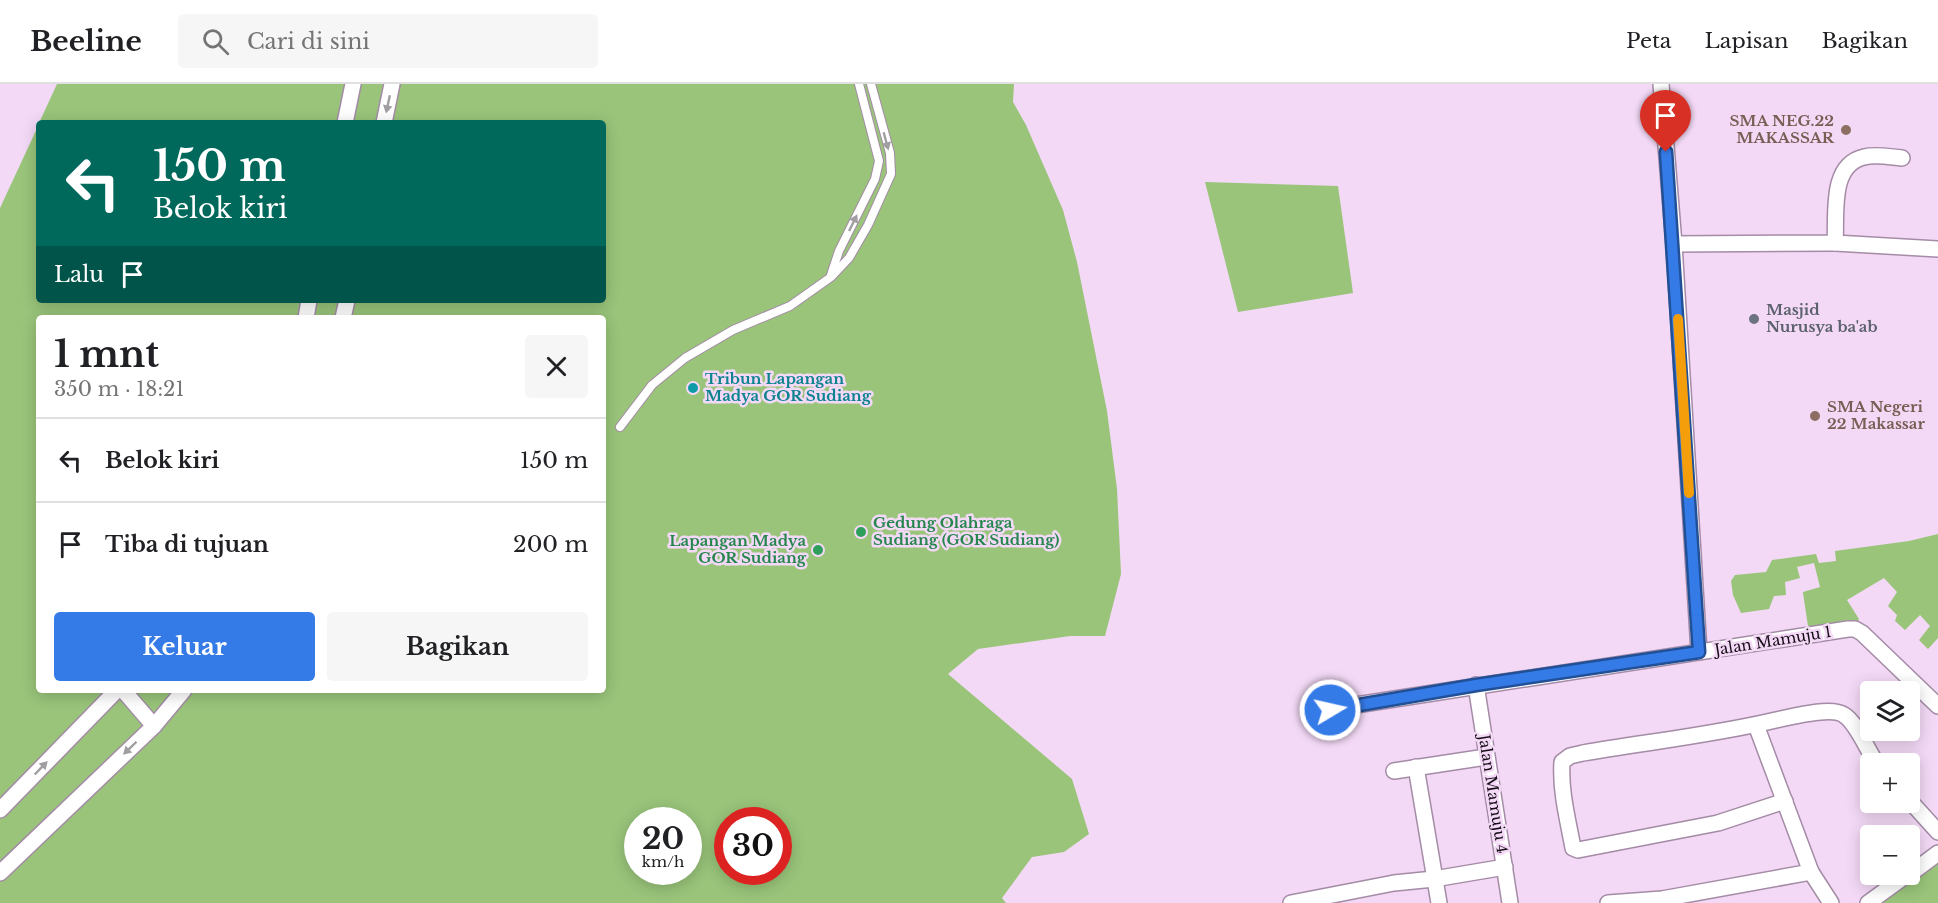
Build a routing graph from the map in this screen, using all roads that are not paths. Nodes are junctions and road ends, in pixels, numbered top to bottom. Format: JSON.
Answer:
{"nodes":[{"id":1,"x":353,"y":84,"type":"edge"},
{"id":2,"x":392,"y":84,"type":"edge"},
{"id":3,"x":859,"y":84,"type":"edge"},
{"id":4,"x":871,"y":84,"type":"edge"},
{"id":5,"x":1661,"y":84,"type":"edge"},
{"id":6,"x":346,"y":120,"type":"edge"},
{"id":7,"x":385,"y":120,"type":"edge"},
{"id":8,"x":1902,"y":158,"type":"dead end"},
{"id":9,"x":1835,"y":243,"type":"junction"},
{"id":10,"x":1674,"y":244,"type":"junction"},
{"id":11,"x":1938,"y":249,"type":"edge"},
{"id":12,"x":831,"y":277,"type":"junction"},
{"id":13,"x":620,"y":427,"type":"dead end"},
{"id":14,"x":1699,"y":652,"type":"junction"},
{"id":15,"x":1476,"y":685,"type":"junction"},
{"id":16,"x":114,"y":693,"type":"edge"},
{"id":17,"x":126,"y":693,"type":"edge"},
{"id":18,"x":182,"y":693,"type":"edge"},
{"id":19,"x":1938,"y":706,"type":"edge"},
{"id":20,"x":1330,"y":710,"type":"dead end"},
{"id":21,"x":1755,"y":725,"type":"junction"},
{"id":22,"x":154,"y":726,"type":"junction"},
{"id":23,"x":1870,"y":753,"type":"edge"},
{"id":24,"x":1486,"y":757,"type":"junction"},
{"id":25,"x":1416,"y":767,"type":"junction"},
{"id":26,"x":1394,"y":771,"type":"dead end"},
{"id":27,"x":1785,"y":801,"type":"junction"},
{"id":28,"x":0,"y":810,"type":"edge"},
{"id":29,"x":1920,"y":812,"type":"edge"},
{"id":30,"x":1938,"y":832,"type":"edge"},
{"id":31,"x":1938,"y":854,"type":"edge"},
{"id":32,"x":1920,"y":866,"type":"edge"},
{"id":33,"x":1505,"y":867,"type":"junction"},
{"id":34,"x":1811,"y":872,"type":"junction"},
{"id":35,"x":0,"y":873,"type":"edge"},
{"id":36,"x":1434,"y":879,"type":"junction"},
{"id":37,"x":1893,"y":885,"type":"edge"},
{"id":38,"x":1346,"y":898,"type":"edge"},
{"id":39,"x":1292,"y":903,"type":"edge"},
{"id":40,"x":1439,"y":903,"type":"edge"},
{"id":41,"x":1510,"y":903,"type":"edge"},
{"id":42,"x":1608,"y":903,"type":"edge"},
{"id":43,"x":1831,"y":903,"type":"edge"},
{"id":44,"x":1868,"y":903,"type":"edge"}],
"edges":[{"from":1,"to":6,"type":"street"},
{"from":2,"to":7,"type":"street","one_way":true},
{"from":12,"to":3,"type":"lane","one_way":true},
{"from":4,"to":12,"type":"lane","one_way":true},
{"from":5,"to":10,"type":"street"},
{"from":8,"to":9,"type":"street"},
{"from":9,"to":10,"type":"street"},
{"from":9,"to":11,"type":"street"},
{"from":10,"to":14,"type":"street"},
{"from":12,"to":13,"type":"lane"},
{"from":14,"to":15,"type":"street","name":"Jalan Mamuju 1"},
{"from":14,"to":19,"type":"street","name":"Jalan Mamuju 1"},
{"from":15,"to":20,"type":"street","name":"Jalan Mamuju 1"},
{"from":15,"to":24,"type":"street","name":"Jalan Mamuju 4"},
{"from":28,"to":16,"type":"street","one_way":true},
{"from":17,"to":22,"type":"street"},
{"from":18,"to":22,"type":"street"},
{"from":21,"to":23,"type":"street"},
{"from":21,"to":27,"type":"street"},
{"from":21,"to":27,"type":"street"},
{"from":22,"to":35,"type":"street","one_way":true},
{"from":24,"to":25,"type":"street"},
{"from":24,"to":33,"type":"street","name":"Jalan Mamuju 4"},
{"from":25,"to":26,"type":"street"},
{"from":25,"to":36,"type":"street"},
{"from":27,"to":34,"type":"street"},
{"from":29,"to":30,"type":"street"},
{"from":31,"to":32,"type":"street"},
{"from":33,"to":36,"type":"street"},
{"from":33,"to":41,"type":"street","name":"Jalan Mamuju 4"},
{"from":34,"to":42,"type":"street"},
{"from":34,"to":43,"type":"street"},
{"from":36,"to":38,"type":"street"},
{"from":36,"to":40,"type":"street"},
{"from":37,"to":44,"type":"street"},
{"from":38,"to":39,"type":"street"}]}
